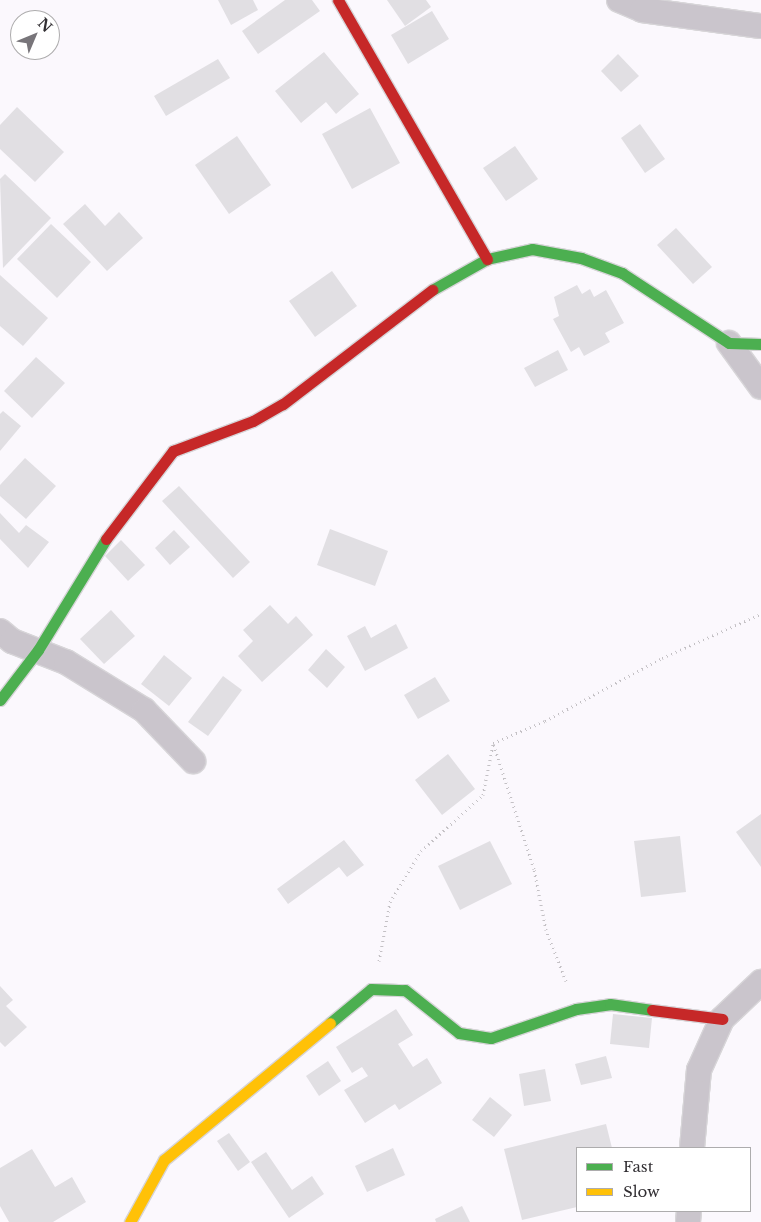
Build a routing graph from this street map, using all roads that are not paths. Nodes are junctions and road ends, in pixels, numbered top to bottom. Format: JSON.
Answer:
{"nodes":[{"id":1,"x":338,"y":0,"type":"edge"},
{"id":2,"x":619,"y":0,"type":"edge"},
{"id":3,"x":761,"y":26,"type":"edge"},
{"id":4,"x":487,"y":259,"type":"junction"},
{"id":5,"x":729,"y":343,"type":"junction"},
{"id":6,"x":761,"y":344,"type":"edge"},
{"id":7,"x":761,"y":387,"type":"edge"},
{"id":8,"x":0,"y":631,"type":"edge"},
{"id":9,"x":38,"y":650,"type":"junction"},
{"id":10,"x":0,"y":700,"type":"edge"},
{"id":11,"x":193,"y":761,"type":"dead end"},
{"id":12,"x":761,"y":982,"type":"edge"},
{"id":13,"x":722,"y":1019,"type":"junction"},
{"id":14,"x":692,"y":1147,"type":"edge"},
{"id":15,"x":130,"y":1222,"type":"edge"}],
"edges":[{"from":1,"to":4,"type":"street"},
{"from":2,"to":3,"type":"street"},
{"from":4,"to":5,"type":"street"},
{"from":4,"to":9,"type":"street"},
{"from":5,"to":6,"type":"street"},
{"from":5,"to":7,"type":"street"},
{"from":8,"to":9,"type":"street"},
{"from":9,"to":10,"type":"street"},
{"from":9,"to":11,"type":"street"},
{"from":12,"to":13,"type":"street"},
{"from":13,"to":14,"type":"street"},
{"from":13,"to":15,"type":"street"}]}
